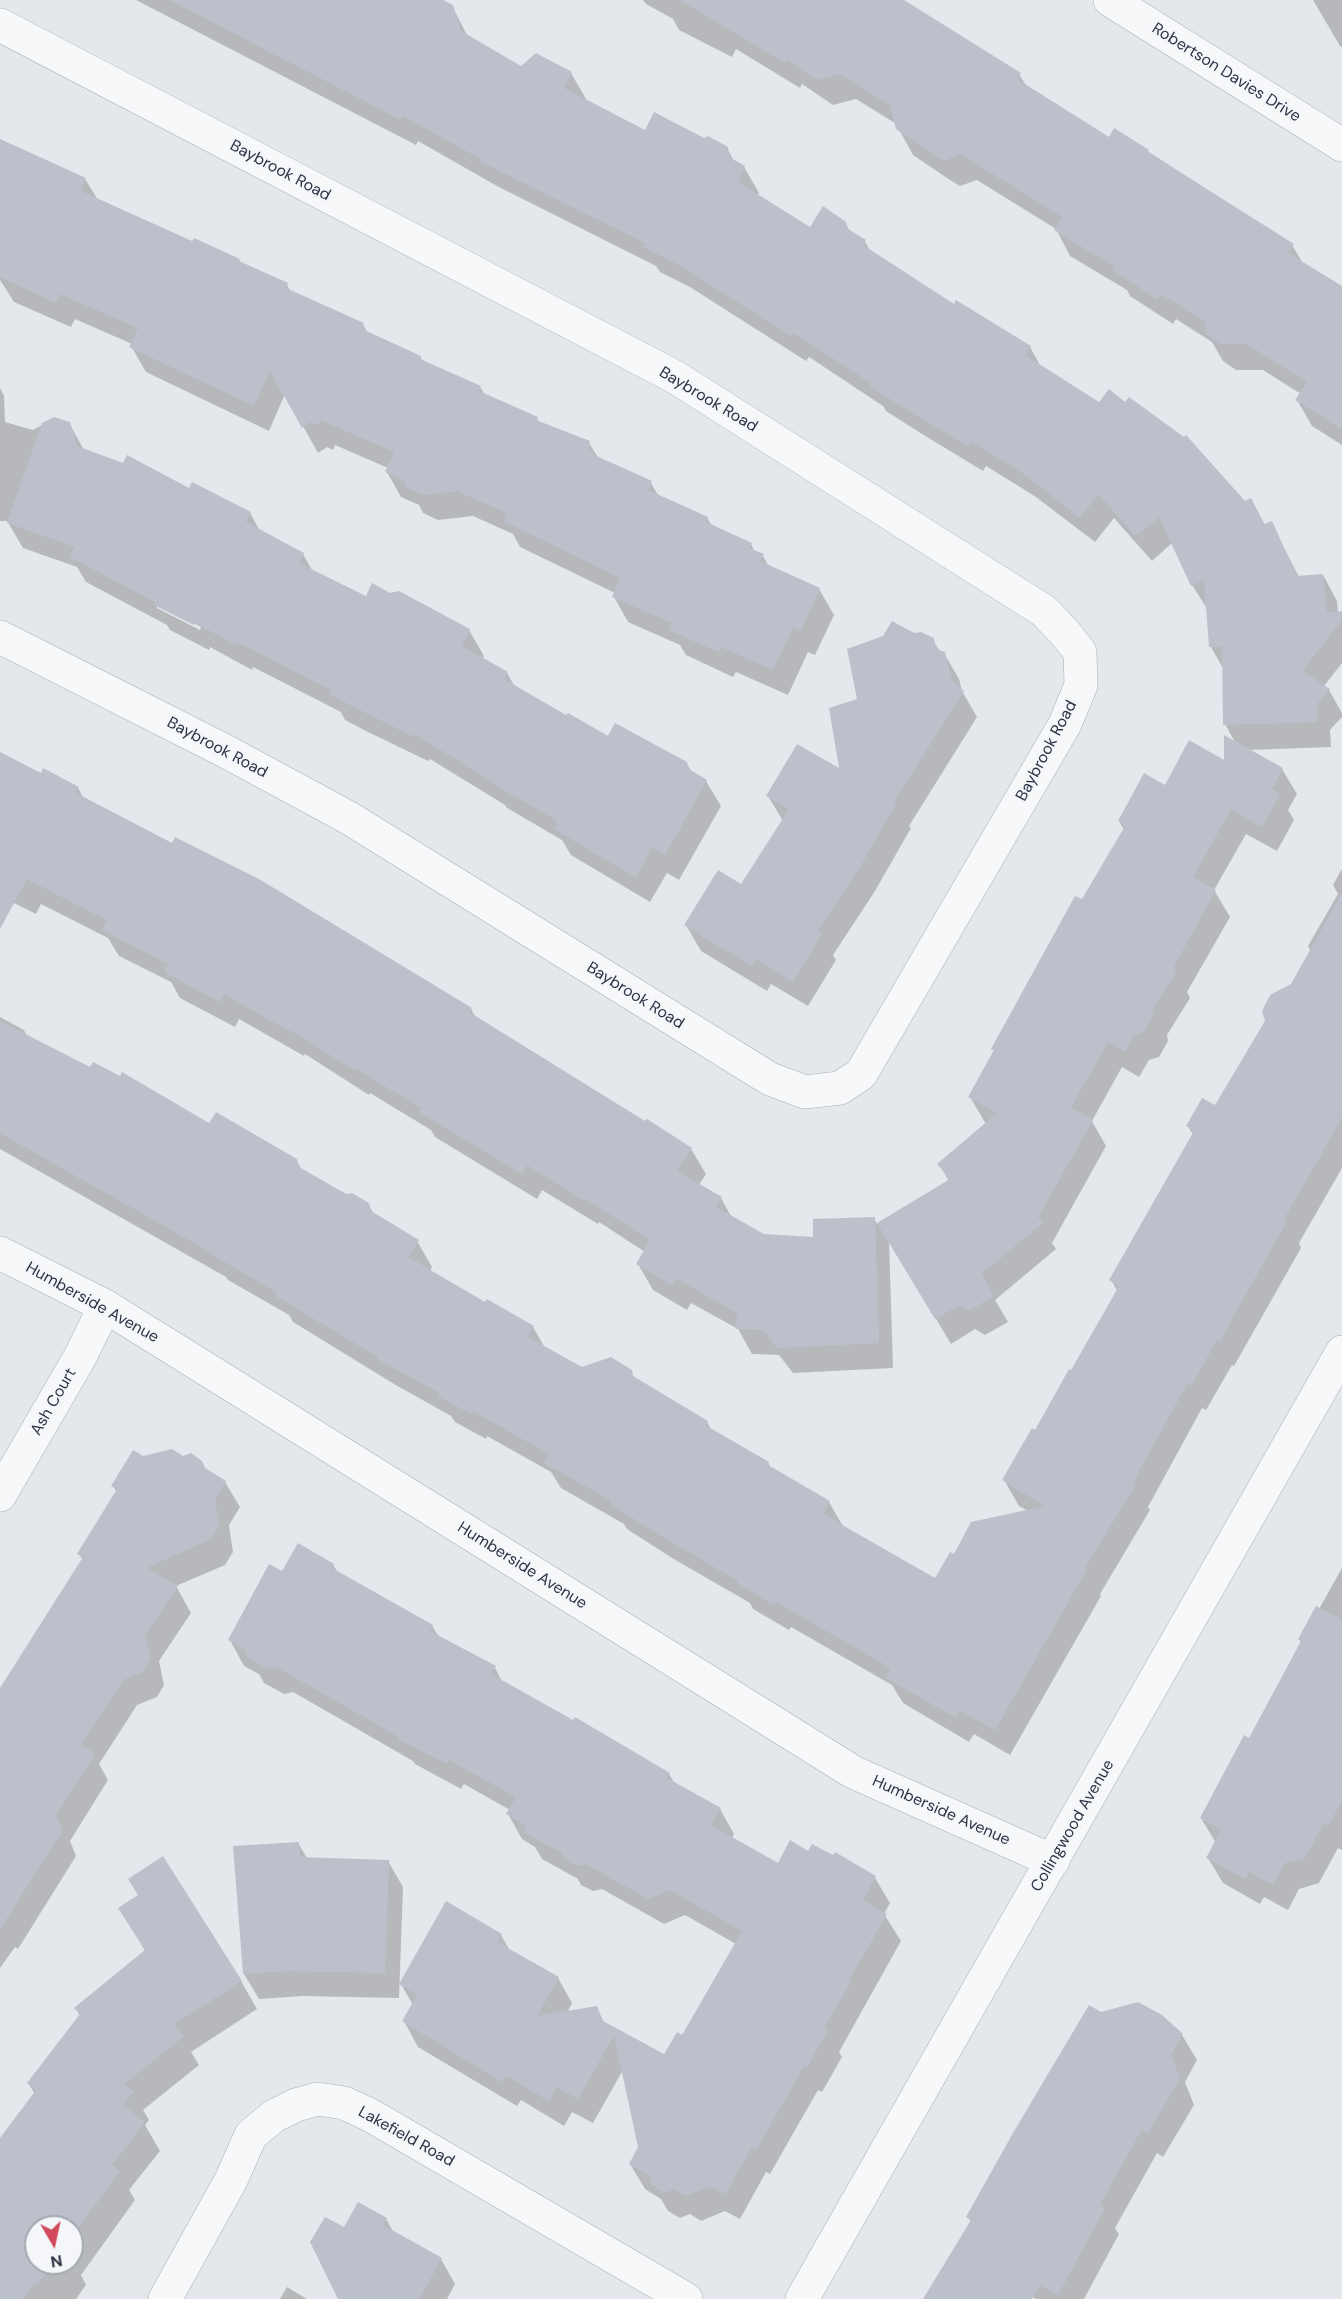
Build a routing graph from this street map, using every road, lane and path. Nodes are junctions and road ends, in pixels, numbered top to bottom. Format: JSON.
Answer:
{"nodes":[{"id":1,"x":1110,"y":0,"type":"edge"},
{"id":2,"x":0,"y":25,"type":"edge"},
{"id":3,"x":1342,"y":145,"type":"edge"},
{"id":4,"x":0,"y":637,"type":"edge"},
{"id":5,"x":0,"y":1253,"type":"edge"},
{"id":6,"x":105,"y":1306,"type":"junction"},
{"id":7,"x":1342,"y":1352,"type":"edge"},
{"id":8,"x":0,"y":1496,"type":"edge"},
{"id":9,"x":1053,"y":1861,"type":"junction"},
{"id":10,"x":165,"y":2299,"type":"edge"},
{"id":11,"x":686,"y":2299,"type":"edge"},
{"id":12,"x":802,"y":2299,"type":"edge"}],
"edges":[{"from":1,"to":3,"type":"street","name":"Robertson Davies Drive"},
{"from":2,"to":4,"type":"street","name":"Baybrook Road"},
{"from":5,"to":6,"type":"street","name":"Humberside Avenue"},
{"from":6,"to":8,"type":"street","name":"Ash Court"},
{"from":6,"to":9,"type":"street","name":"Humberside Avenue"},
{"from":7,"to":9,"type":"street","name":"Collingwood Avenue"},
{"from":9,"to":12,"type":"street","name":"Collingwood Avenue"},
{"from":10,"to":11,"type":"street","name":"Lakefield Road"}]}
